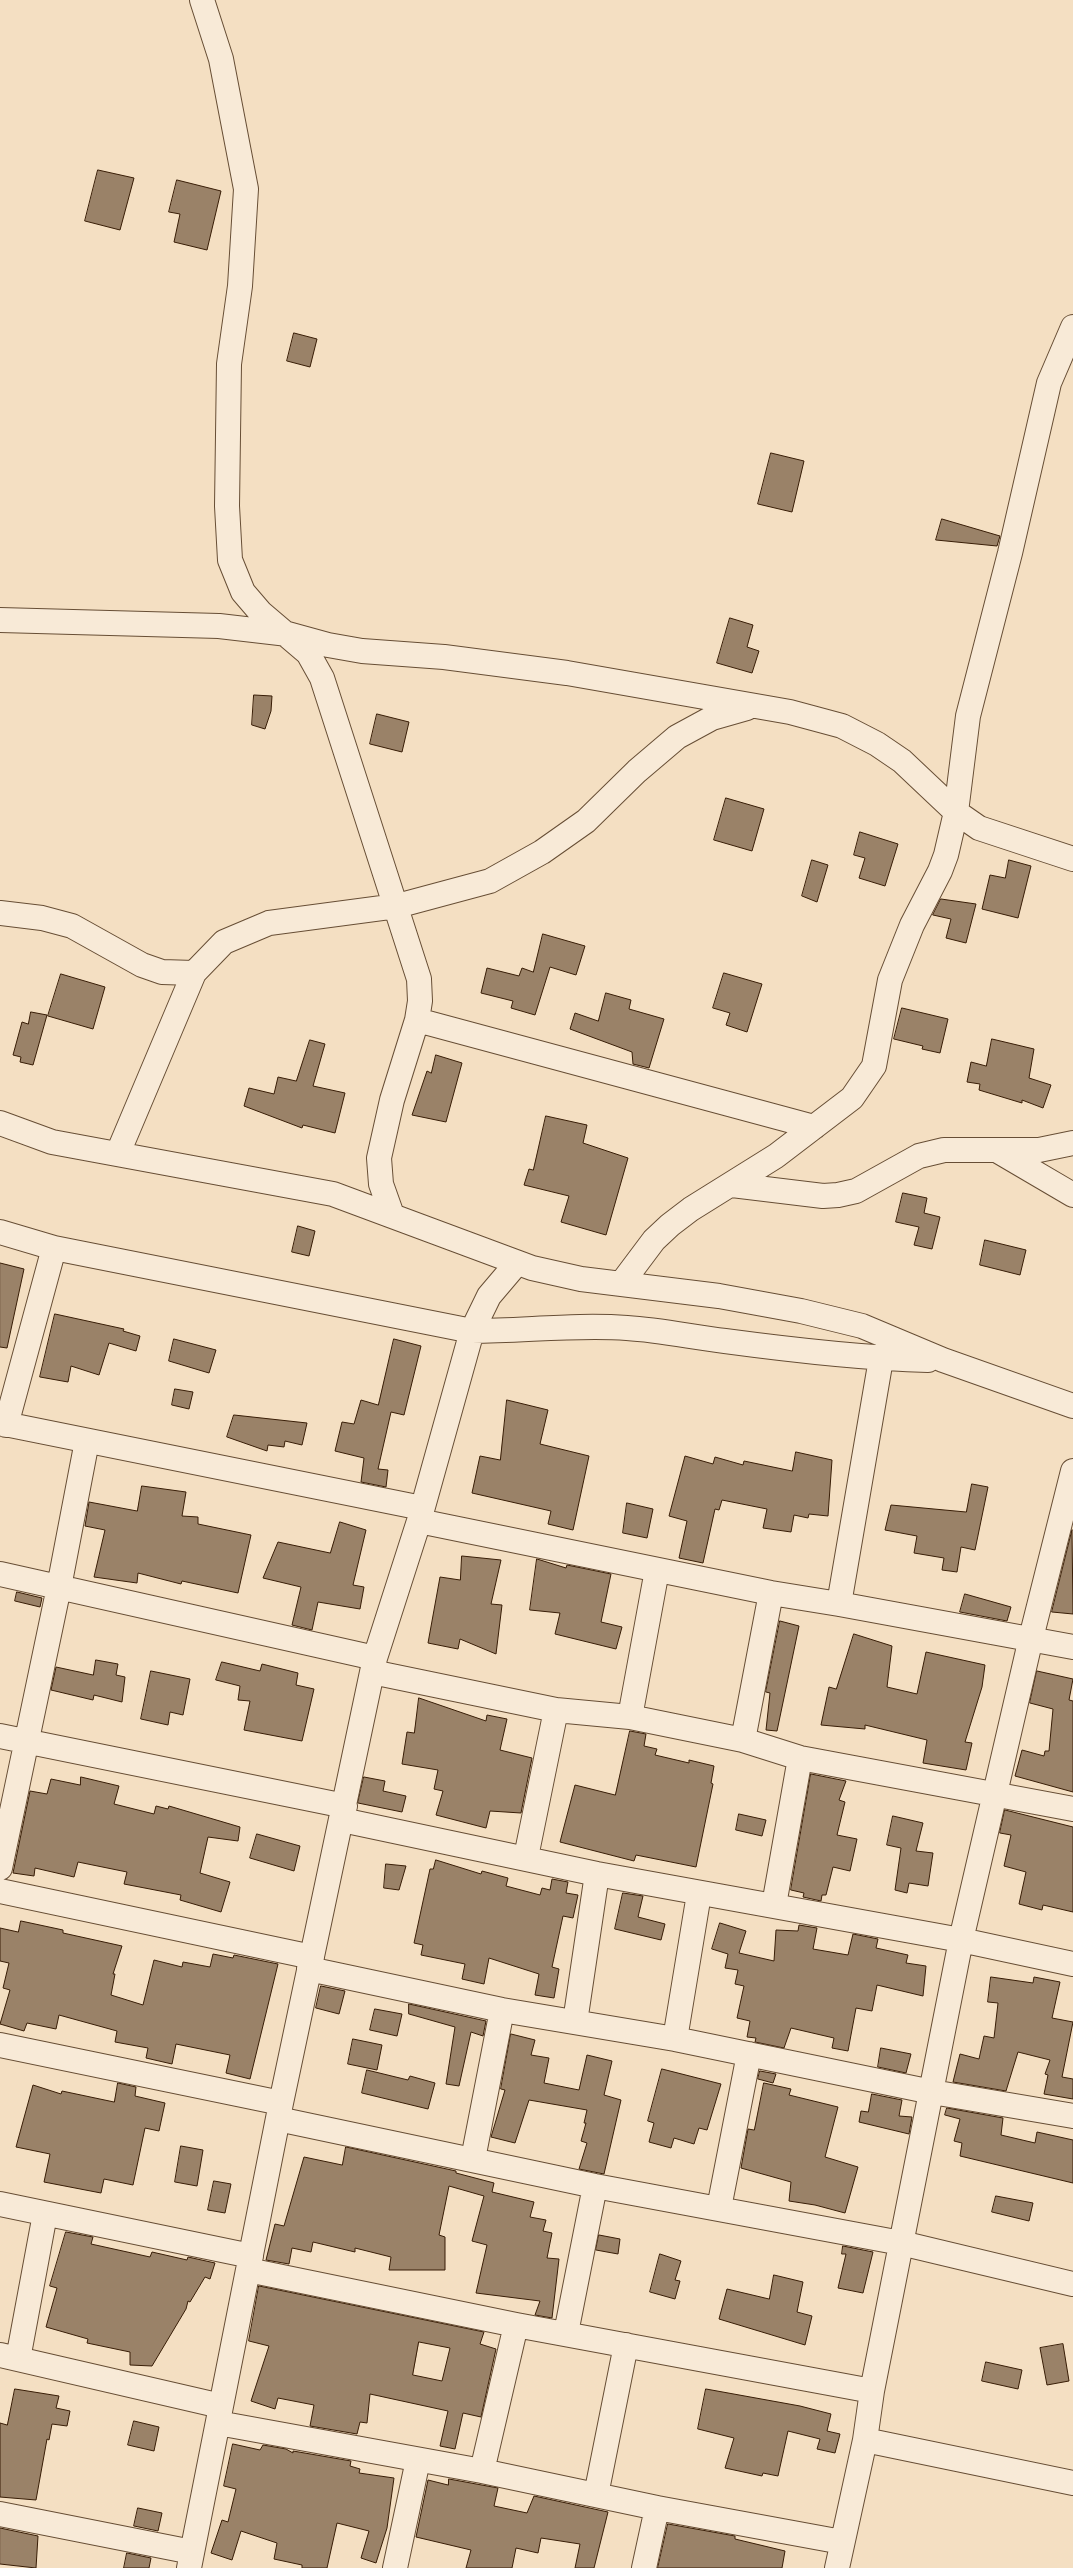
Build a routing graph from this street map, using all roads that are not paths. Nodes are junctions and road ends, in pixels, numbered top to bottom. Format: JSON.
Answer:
{"nodes":[{"id":1,"x":202,"y":0,"type":"edge"},
{"id":2,"x":1073,"y":328,"type":"edge"},
{"id":3,"x":0,"y":620,"type":"edge"},
{"id":4,"x":288,"y":634,"type":"junction"},
{"id":5,"x":754,"y":707,"type":"junction"},
{"id":6,"x":956,"y":812,"type":"junction"},
{"id":7,"x":1073,"y":843,"type":"edge"},
{"id":8,"x":1044,"y":850,"type":"junction"},
{"id":9,"x":1073,"y":859,"type":"edge"},
{"id":10,"x":397,"y":906,"type":"junction"},
{"id":11,"x":0,"y":913,"type":"edge"},
{"id":12,"x":194,"y":973,"type":"junction"},
{"id":13,"x":417,"y":1020,"type":"junction"},
{"id":14,"x":1,"y":1125,"type":"edge"},
{"id":15,"x":814,"y":1127,"type":"junction"},
{"id":16,"x":1073,"y":1143,"type":"edge"},
{"id":17,"x":998,"y":1151,"type":"junction"},
{"id":18,"x":118,"y":1154,"type":"junction"},
{"id":19,"x":732,"y":1185,"type":"junction"},
{"id":20,"x":1073,"y":1195,"type":"edge"},
{"id":21,"x":392,"y":1215,"type":"junction"},
{"id":22,"x":0,"y":1232,"type":"edge"},
{"id":23,"x":54,"y":1248,"type":"junction"},
{"id":24,"x":517,"y":1263,"type":"junction"},
{"id":25,"x":621,"y":1284,"type":"junction"},
{"id":26,"x":472,"y":1331,"type":"junction"},
{"id":27,"x":881,"y":1358,"type":"junction"},
{"id":28,"x":943,"y":1360,"type":"junction"},
{"id":29,"x":1073,"y":1406,"type":"edge"},
{"id":30,"x":3,"y":1424,"type":"edge"},
{"id":31,"x":87,"y":1441,"type":"junction"},
{"id":32,"x":1073,"y":1471,"type":"edge"},
{"id":33,"x":420,"y":1514,"type":"junction"},
{"id":34,"x":657,"y":1570,"type":"junction"},
{"id":35,"x":0,"y":1574,"type":"edge"},
{"id":36,"x":59,"y":1587,"type":"junction"},
{"id":37,"x":770,"y":1593,"type":"junction"},
{"id":38,"x":839,"y":1604,"type":"junction"},
{"id":39,"x":1031,"y":1638,"type":"junction"},
{"id":40,"x":1073,"y":1647,"type":"edge"},
{"id":41,"x":373,"y":1665,"type":"junction"},
{"id":42,"x":556,"y":1710,"type":"junction"},
{"id":43,"x":630,"y":1717,"type":"junction"},
{"id":44,"x":0,"y":1736,"type":"edge"},
{"id":45,"x":743,"y":1740,"type":"junction"},
{"id":46,"x":27,"y":1742,"type":"junction"},
{"id":47,"x":800,"y":1758,"type":"junction"},
{"id":48,"x":993,"y":1795,"type":"junction"},
{"id":49,"x":1073,"y":1809,"type":"edge"},
{"id":50,"x":344,"y":1813,"type":"junction"},
{"id":51,"x":526,"y":1858,"type":"junction"},
{"id":52,"x":0,"y":1868,"type":"edge"},
{"id":53,"x":597,"y":1874,"type":"junction"},
{"id":54,"x":0,"y":1891,"type":"edge"},
{"id":55,"x":699,"y":1894,"type":"junction"},
{"id":56,"x":774,"y":1905,"type":"junction"},
{"id":57,"x":961,"y":1940,"type":"junction"},
{"id":58,"x":310,"y":1963,"type":"junction"},
{"id":59,"x":1073,"y":1964,"type":"edge"},
{"id":60,"x":502,"y":2010,"type":"junction"},
{"id":61,"x":575,"y":2022,"type":"junction"},
{"id":62,"x":675,"y":2039,"type":"junction"},
{"id":63,"x":0,"y":2045,"type":"edge"},
{"id":64,"x":749,"y":2054,"type":"junction"},
{"id":65,"x":932,"y":2092,"type":"junction"},
{"id":66,"x":280,"y":2111,"type":"junction"},
{"id":67,"x":1073,"y":2116,"type":"edge"},
{"id":68,"x":474,"y":2159,"type":"junction"},
{"id":69,"x":594,"y":2186,"type":"junction"},
{"id":70,"x":0,"y":2204,"type":"edge"},
{"id":71,"x":719,"y":2208,"type":"junction"},
{"id":72,"x":45,"y":2214,"type":"junction"},
{"id":73,"x":901,"y":2243,"type":"junction"},
{"id":74,"x":250,"y":2263,"type":"junction"},
{"id":75,"x":1073,"y":2284,"type":"edge"},
{"id":76,"x":516,"y":2325,"type":"junction"},
{"id":77,"x":566,"y":2333,"type":"junction"},
{"id":78,"x":626,"y":2345,"type":"junction"},
{"id":79,"x":9,"y":2357,"type":"edge"},
{"id":80,"x":872,"y":2390,"type":"junction"},
{"id":81,"x":220,"y":2414,"type":"junction"},
{"id":82,"x":865,"y":2440,"type":"junction"},
{"id":83,"x":418,"y":2460,"type":"junction"},
{"id":84,"x":482,"y":2471,"type":"junction"},
{"id":85,"x":1073,"y":2483,"type":"edge"},
{"id":86,"x":596,"y":2495,"type":"junction"},
{"id":87,"x":657,"y":2508,"type":"junction"},
{"id":88,"x":0,"y":2514,"type":"edge"},
{"id":89,"x":842,"y":2542,"type":"junction"},
{"id":90,"x":190,"y":2560,"type":"edge"},
{"id":91,"x":395,"y":2568,"type":"edge"},
{"id":92,"x":644,"y":2568,"type":"edge"},
{"id":93,"x":837,"y":2568,"type":"edge"}],
"edges":[{"from":1,"to":4,"type":"street"},
{"from":2,"to":6,"type":"street"},
{"from":3,"to":4,"type":"street"},
{"from":4,"to":5,"type":"street"},
{"from":4,"to":10,"type":"street"},
{"from":5,"to":6,"type":"street"},
{"from":5,"to":10,"type":"street"},
{"from":6,"to":8,"type":"street"},
{"from":6,"to":15,"type":"street"},
{"from":7,"to":8,"type":"street"},
{"from":8,"to":9,"type":"street"},
{"from":10,"to":12,"type":"street"},
{"from":10,"to":13,"type":"street"},
{"from":11,"to":12,"type":"street"},
{"from":12,"to":18,"type":"street"},
{"from":13,"to":15,"type":"street"},
{"from":13,"to":21,"type":"street"},
{"from":14,"to":18,"type":"street"},
{"from":15,"to":19,"type":"street"},
{"from":16,"to":17,"type":"street"},
{"from":17,"to":19,"type":"street"},
{"from":17,"to":20,"type":"street"},
{"from":18,"to":21,"type":"street"},
{"from":19,"to":25,"type":"street"},
{"from":21,"to":24,"type":"street"},
{"from":22,"to":23,"type":"street"},
{"from":23,"to":26,"type":"street"},
{"from":23,"to":30,"type":"street"},
{"from":24,"to":25,"type":"street"},
{"from":24,"to":26,"type":"street"},
{"from":25,"to":28,"type":"street"},
{"from":26,"to":27,"type":"street"},
{"from":26,"to":33,"type":"street"},
{"from":27,"to":28,"type":"street"},
{"from":27,"to":38,"type":"street"},
{"from":28,"to":29,"type":"street"},
{"from":30,"to":31,"type":"street"},
{"from":31,"to":33,"type":"street"},
{"from":31,"to":36,"type":"street"},
{"from":32,"to":39,"type":"street"},
{"from":33,"to":34,"type":"street"},
{"from":33,"to":41,"type":"street"},
{"from":34,"to":37,"type":"street"},
{"from":34,"to":43,"type":"street"},
{"from":35,"to":36,"type":"street"},
{"from":36,"to":41,"type":"street"},
{"from":36,"to":46,"type":"street"},
{"from":37,"to":38,"type":"street"},
{"from":37,"to":45,"type":"street"},
{"from":38,"to":39,"type":"street"},
{"from":39,"to":40,"type":"street"},
{"from":39,"to":48,"type":"street"},
{"from":41,"to":42,"type":"street"},
{"from":41,"to":50,"type":"street"},
{"from":42,"to":43,"type":"street"},
{"from":42,"to":51,"type":"street"},
{"from":43,"to":45,"type":"street"},
{"from":44,"to":46,"type":"street"},
{"from":45,"to":47,"type":"street"},
{"from":46,"to":50,"type":"street"},
{"from":46,"to":52,"type":"street"},
{"from":47,"to":48,"type":"street"},
{"from":47,"to":56,"type":"street"},
{"from":48,"to":49,"type":"street"},
{"from":48,"to":57,"type":"street"},
{"from":50,"to":51,"type":"street"},
{"from":50,"to":58,"type":"street"},
{"from":51,"to":53,"type":"street"},
{"from":53,"to":55,"type":"street"},
{"from":53,"to":61,"type":"street"},
{"from":54,"to":58,"type":"street"},
{"from":55,"to":56,"type":"street"},
{"from":55,"to":62,"type":"street"},
{"from":56,"to":57,"type":"street"},
{"from":57,"to":59,"type":"street"},
{"from":57,"to":65,"type":"street"},
{"from":58,"to":60,"type":"street"},
{"from":58,"to":66,"type":"street"},
{"from":60,"to":61,"type":"street"},
{"from":60,"to":68,"type":"street"},
{"from":61,"to":62,"type":"street"},
{"from":62,"to":64,"type":"street"},
{"from":63,"to":66,"type":"street"},
{"from":64,"to":65,"type":"street"},
{"from":64,"to":71,"type":"street"},
{"from":65,"to":67,"type":"street"},
{"from":65,"to":73,"type":"street"},
{"from":66,"to":68,"type":"street"},
{"from":66,"to":74,"type":"street"},
{"from":68,"to":69,"type":"street"},
{"from":69,"to":71,"type":"street"},
{"from":69,"to":77,"type":"street"},
{"from":70,"to":72,"type":"street"},
{"from":71,"to":73,"type":"street"},
{"from":72,"to":74,"type":"street"},
{"from":72,"to":79,"type":"street"},
{"from":73,"to":75,"type":"street"},
{"from":73,"to":80,"type":"street"},
{"from":74,"to":76,"type":"street"},
{"from":74,"to":81,"type":"street"},
{"from":76,"to":77,"type":"street"},
{"from":76,"to":84,"type":"street"},
{"from":77,"to":78,"type":"street"},
{"from":78,"to":80,"type":"street"},
{"from":78,"to":86,"type":"street"},
{"from":79,"to":81,"type":"street"},
{"from":80,"to":82,"type":"street"},
{"from":81,"to":83,"type":"street"},
{"from":81,"to":90,"type":"street"},
{"from":82,"to":85,"type":"street"},
{"from":82,"to":89,"type":"street"},
{"from":83,"to":84,"type":"street"},
{"from":83,"to":91,"type":"street"},
{"from":84,"to":86,"type":"street"},
{"from":86,"to":87,"type":"street"},
{"from":87,"to":89,"type":"street"},
{"from":87,"to":92,"type":"street"},
{"from":88,"to":90,"type":"street"},
{"from":89,"to":93,"type":"street"}]}
